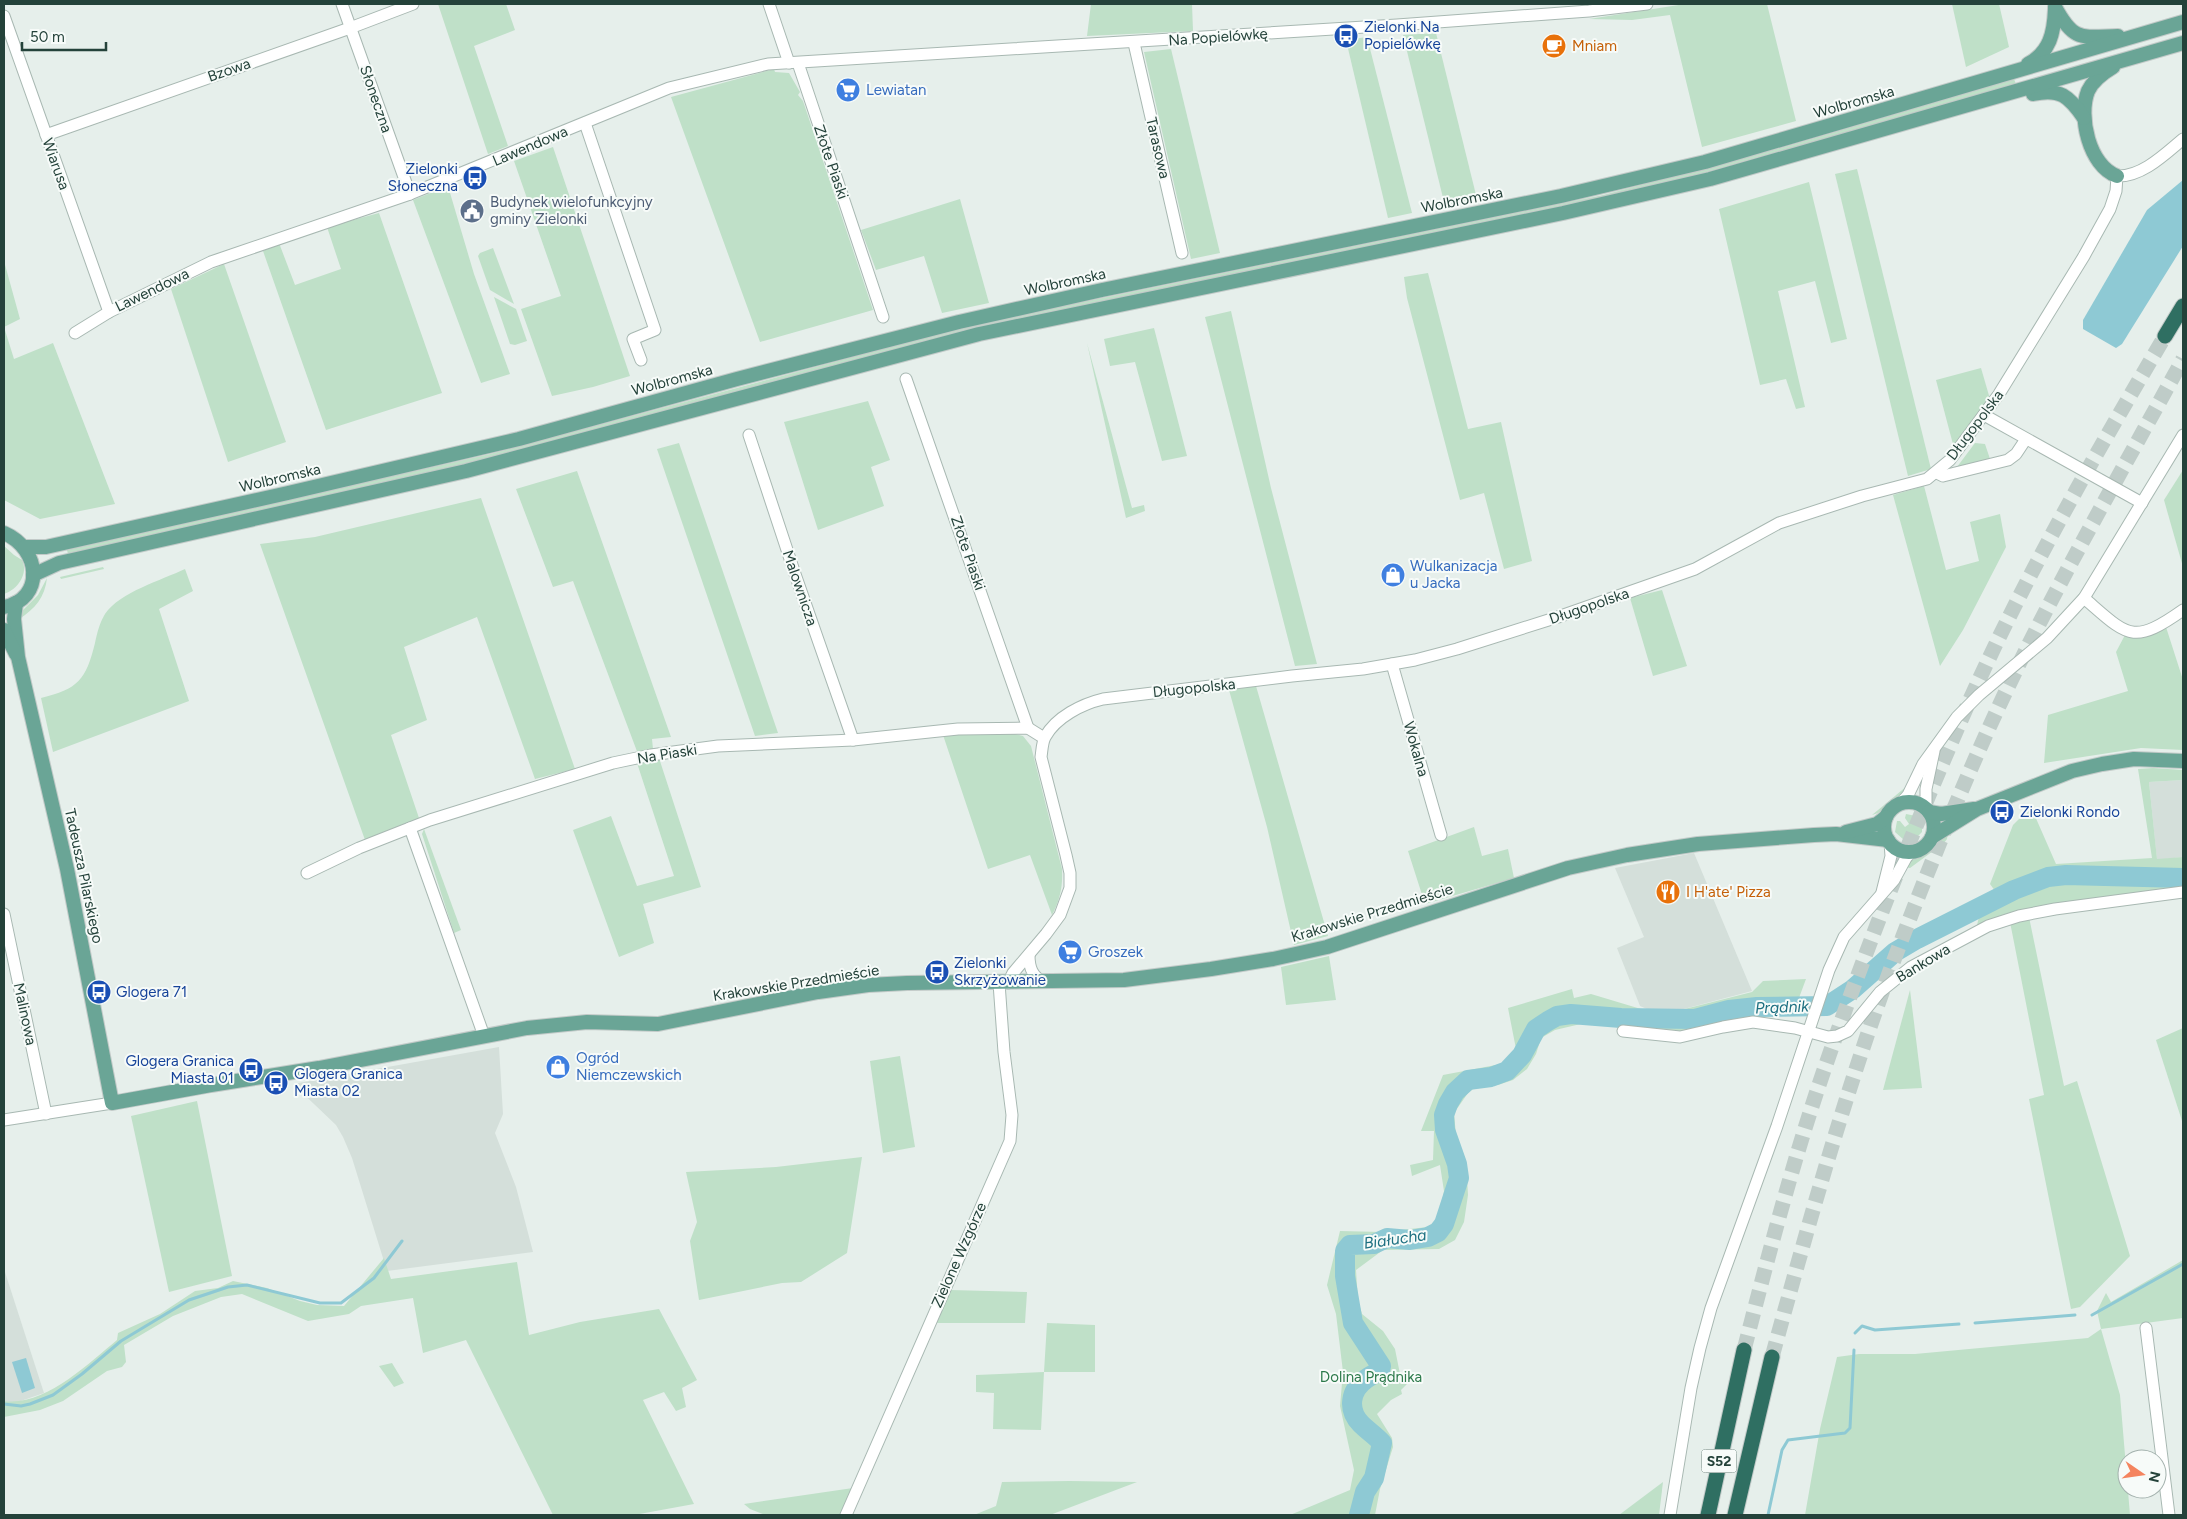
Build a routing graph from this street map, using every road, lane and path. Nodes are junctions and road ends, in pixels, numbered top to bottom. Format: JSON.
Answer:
{"nodes":[{"id":1,"x":342,"y":4,"type":"edge"},
{"id":2,"x":413,"y":4,"type":"edge"},
{"id":3,"x":769,"y":4,"type":"edge"},
{"id":4,"x":1647,"y":4,"type":"edge"},
{"id":5,"x":2055,"y":6,"type":"edge"},
{"id":6,"x":4,"y":16,"type":"edge"},
{"id":7,"x":2183,"y":22,"type":"edge"},
{"id":8,"x":350,"y":28,"type":"junction"},
{"id":9,"x":2138,"y":35,"type":"junction"},
{"id":10,"x":1134,"y":43,"type":"junction"},
{"id":11,"x":2183,"y":44,"type":"edge"},
{"id":12,"x":2121,"y":62,"type":"junction"},
{"id":13,"x":794,"y":64,"type":"junction"},
{"id":14,"x":2014,"y":72,"type":"junction"},
{"id":15,"x":1992,"y":99,"type":"junction"},
{"id":16,"x":2084,"y":118,"type":"junction"},
{"id":17,"x":585,"y":123,"type":"junction"},
{"id":18,"x":46,"y":135,"type":"junction"},
{"id":19,"x":2183,"y":139,"type":"edge"},
{"id":20,"x":2117,"y":176,"type":"junction"},
{"id":21,"x":410,"y":194,"type":"junction"},
{"id":22,"x":1182,"y":253,"type":"dead end"},
{"id":23,"x":2183,"y":306,"type":"edge"},
{"id":24,"x":109,"y":312,"type":"junction"},
{"id":25,"x":883,"y":317,"type":"dead end"},
{"id":26,"x":75,"y":333,"type":"dead end"},
{"id":27,"x":2165,"y":336,"type":"tunnel mouth"},
{"id":28,"x":641,"y":360,"type":"dead end"},
{"id":29,"x":906,"y":379,"type":"dead end"},
{"id":30,"x":1984,"y":415,"type":"junction"},
{"id":31,"x":749,"y":435,"type":"dead end"},
{"id":32,"x":2183,"y":435,"type":"edge"},
{"id":33,"x":2026,"y":439,"type":"junction"},
{"id":34,"x":1937,"y":473,"type":"junction"},
{"id":35,"x":2142,"y":503,"type":"junction"},
{"id":36,"x":4,"y":534,"type":"edge"},
{"id":37,"x":25,"y":547,"type":"junction"},
{"id":38,"x":33,"y":575,"type":"junction"},
{"id":39,"x":2084,"y":598,"type":"junction"},
{"id":40,"x":10,"y":605,"type":"edge"},
{"id":41,"x":2183,"y":610,"type":"edge"},
{"id":42,"x":4,"y":630,"type":"edge"},
{"id":43,"x":18,"y":657,"type":"junction"},
{"id":44,"x":1392,"y":664,"type":"junction"},
{"id":45,"x":1028,"y":728,"type":"junction"},
{"id":46,"x":1044,"y":738,"type":"junction"},
{"id":47,"x":853,"y":740,"type":"junction"},
{"id":48,"x":1936,"y":745,"type":"junction"},
{"id":49,"x":2183,"y":761,"type":"edge"},
{"id":50,"x":1900,"y":804,"type":"junction"},
{"id":51,"x":1977,"y":809,"type":"junction"},
{"id":52,"x":1928,"y":810,"type":"junction"},
{"id":53,"x":1886,"y":817,"type":"junction"},
{"id":54,"x":410,"y":828,"type":"junction"},
{"id":55,"x":1836,"y":834,"type":"junction"},
{"id":56,"x":1441,"y":835,"type":"dead end"},
{"id":57,"x":1932,"y":837,"type":"junction"},
{"id":58,"x":1889,"y":842,"type":"junction"},
{"id":59,"x":1911,"y":852,"type":"junction"},
{"id":60,"x":307,"y":873,"type":"dead end"},
{"id":61,"x":2183,"y":892,"type":"edge"},
{"id":62,"x":1881,"y":893,"type":"junction"},
{"id":63,"x":4,"y":914,"type":"edge"},
{"id":64,"x":1029,"y":955,"type":"junction"},
{"id":65,"x":1044,"y":982,"type":"junction"},
{"id":66,"x":1003,"y":983,"type":"junction"},
{"id":67,"x":1808,"y":1031,"type":"junction"},
{"id":68,"x":1623,"y":1032,"type":"dead end"},
{"id":69,"x":484,"y":1036,"type":"junction"},
{"id":70,"x":112,"y":1103,"type":"junction"},
{"id":71,"x":46,"y":1114,"type":"junction"},
{"id":72,"x":4,"y":1120,"type":"edge"},
{"id":73,"x":2146,"y":1328,"type":"dead end"},
{"id":74,"x":1744,"y":1350,"type":"tunnel mouth"},
{"id":75,"x":1772,"y":1357,"type":"tunnel mouth"},
{"id":76,"x":846,"y":1515,"type":"edge"},
{"id":77,"x":1670,"y":1515,"type":"edge"},
{"id":78,"x":1708,"y":1515,"type":"edge"},
{"id":79,"x":1735,"y":1515,"type":"edge"},
{"id":80,"x":2169,"y":1515,"type":"edge"}],
"edges":[{"from":1,"to":8,"type":"street","name":"Słoneczna"},
{"from":2,"to":8,"type":"street","name":"Bzowa"},
{"from":3,"to":13,"type":"street","name":"Złote Piaski"},
{"from":4,"to":10,"type":"street","name":"Na Popielówkę"},
{"from":5,"to":9,"type":"main road"},
{"from":5,"to":14,"type":"main road"},
{"from":6,"to":18,"type":"street","name":"Wiarusa"},
{"from":7,"to":9,"type":"main road"},
{"from":8,"to":18,"type":"street","name":"Bzowa"},
{"from":8,"to":21,"type":"street","name":"Słoneczna"},
{"from":9,"to":14,"type":"main road","name":"Wolbromska"},
{"from":10,"to":13,"type":"street","name":"Na Popielówkę"},
{"from":10,"to":22,"type":"street","name":"Tarasowa"},
{"from":11,"to":12,"type":"main road"},
{"from":12,"to":15,"type":"main road"},
{"from":12,"to":16,"type":"main road"},
{"from":13,"to":17,"type":"street","name":"Lawendowa"},
{"from":13,"to":25,"type":"street","name":"Złote Piaski"},
{"from":14,"to":37,"type":"main road","name":"Wolbromska"},
{"from":15,"to":16,"type":"main road"},
{"from":15,"to":38,"type":"main road"},
{"from":16,"to":20,"type":"main road"},
{"from":17,"to":21,"type":"street","name":"Lawendowa"},
{"from":17,"to":28,"type":"street"},
{"from":18,"to":24,"type":"street","name":"Wiarusa"},
{"from":19,"to":20,"type":"street"},
{"from":20,"to":30,"type":"street","name":"Długopolska"},
{"from":21,"to":24,"type":"street","name":"Lawendowa"},
{"from":23,"to":27,"type":"highway"},
{"from":24,"to":26,"type":"street","name":"Lawendowa"},
{"from":29,"to":45,"type":"street","name":"Złote Piaski"},
{"from":30,"to":33,"type":"street"},
{"from":30,"to":34,"type":"street","name":"Długopolska"},
{"from":31,"to":47,"type":"street","name":"Malownicza"},
{"from":32,"to":35,"type":"street"},
{"from":33,"to":34,"type":"street"},
{"from":33,"to":35,"type":"street"},
{"from":34,"to":44,"type":"street","name":"Długopolska"},
{"from":35,"to":39,"type":"street"},
{"from":36,"to":37,"type":"main road"},
{"from":37,"to":38,"type":"main road"},
{"from":38,"to":40,"type":"main road"},
{"from":39,"to":41,"type":"street"},
{"from":39,"to":48,"type":"street"},
{"from":40,"to":43,"type":"main road","name":"Tadeusza Pilarskiego"},
{"from":42,"to":43,"type":"main road","name":"Tadeusza Pilarskiego"},
{"from":43,"to":70,"type":"main road","name":"Tadeusza Pilarskiego"},
{"from":44,"to":46,"type":"street","name":"Długopolska"},
{"from":44,"to":56,"type":"street","name":"Wokalna"},
{"from":45,"to":46,"type":"street"},
{"from":45,"to":47,"type":"street","name":"Na Piaski"},
{"from":46,"to":64,"type":"street"},
{"from":47,"to":54,"type":"street","name":"Na Piaski"},
{"from":48,"to":50,"type":"street"},
{"from":48,"to":52,"type":"street"},
{"from":49,"to":51,"type":"main road"},
{"from":50,"to":52,"type":"main road"},
{"from":50,"to":53,"type":"main road"},
{"from":51,"to":52,"type":"main road"},
{"from":51,"to":57,"type":"main road"},
{"from":52,"to":57,"type":"main road"},
{"from":53,"to":55,"type":"main road","name":"Krakowskie Przedmieście"},
{"from":53,"to":58,"type":"main road"},
{"from":54,"to":60,"type":"street","name":"Na Piaski"},
{"from":54,"to":69,"type":"street"},
{"from":55,"to":58,"type":"main road","name":"Krakowskie Przedmieście"},
{"from":55,"to":65,"type":"main road","name":"Krakowskie Przedmieście"},
{"from":57,"to":59,"type":"main road"},
{"from":58,"to":59,"type":"main road"},
{"from":58,"to":62,"type":"street"},
{"from":59,"to":62,"type":"street"},
{"from":61,"to":67,"type":"street","name":"Bankowa"},
{"from":62,"to":67,"type":"street"},
{"from":63,"to":71,"type":"street","name":"Malinowa"},
{"from":64,"to":65,"type":"street"},
{"from":64,"to":66,"type":"street"},
{"from":65,"to":66,"type":"main road","name":"Krakowskie Przedmieście"},
{"from":66,"to":69,"type":"main road","name":"Krakowskie Przedmieście"},
{"from":66,"to":76,"type":"street","name":"Zielone Wzgórze"},
{"from":67,"to":68,"type":"street","name":"Bankowa"},
{"from":67,"to":77,"type":"street"},
{"from":69,"to":70,"type":"main road","name":"Krakowskie Przedmieście"},
{"from":70,"to":71,"type":"street"},
{"from":71,"to":72,"type":"street"},
{"from":73,"to":80,"type":"street"},
{"from":74,"to":78,"type":"highway","number":"S52"},
{"from":75,"to":79,"type":"highway","number":"S52"}]}
